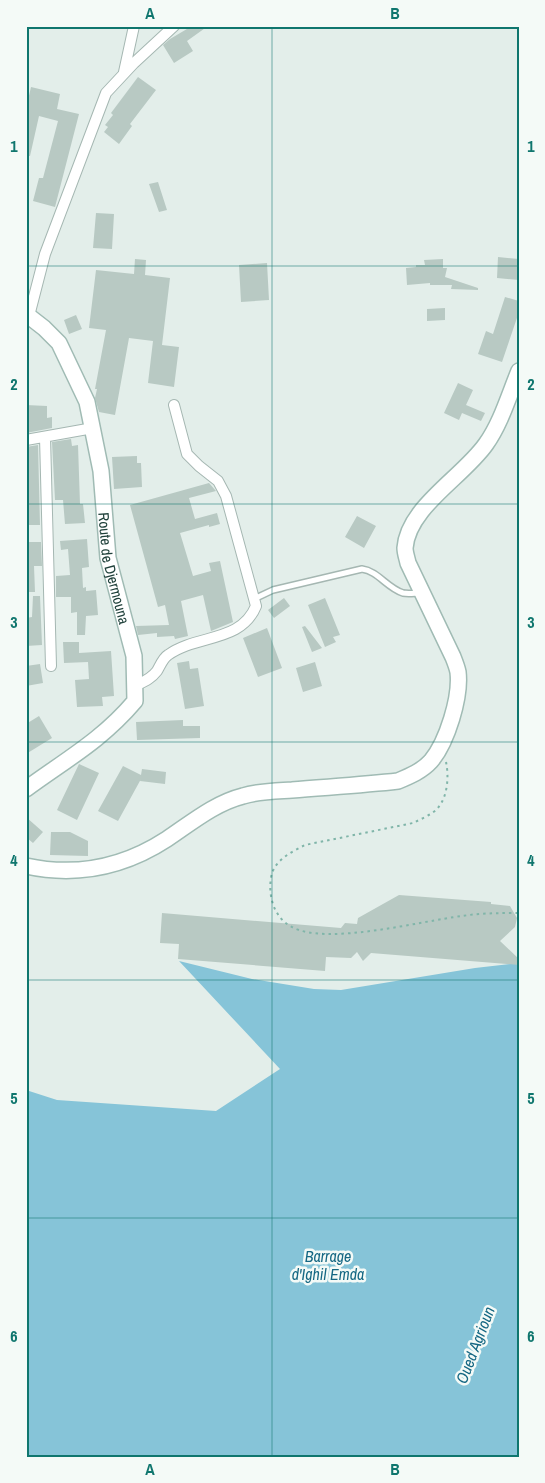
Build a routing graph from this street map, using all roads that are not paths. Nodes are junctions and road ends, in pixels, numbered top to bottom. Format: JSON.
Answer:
{"nodes":[{"id":1,"x":134,"y":26,"type":"edge"},
{"id":2,"x":174,"y":26,"type":"edge"},
{"id":3,"x":124,"y":73,"type":"junction"},
{"id":4,"x":28,"y":315,"type":"edge"},
{"id":5,"x":519,"y":371,"type":"edge"},
{"id":6,"x":174,"y":405,"type":"dead end"},
{"id":7,"x":93,"y":428,"type":"junction"},
{"id":8,"x":45,"y":437,"type":"junction"},
{"id":9,"x":26,"y":440,"type":"edge"},
{"id":10,"x":422,"y":593,"type":"junction"},
{"id":11,"x":254,"y":599,"type":"junction"},
{"id":12,"x":51,"y":666,"type":"dead end"},
{"id":13,"x":135,"y":686,"type":"junction"},
{"id":14,"x":26,"y":789,"type":"edge"},
{"id":15,"x":26,"y":866,"type":"edge"}],
"edges":[{"from":1,"to":3,"type":"street"},
{"from":2,"to":3,"type":"street"},
{"from":3,"to":4,"type":"street"},
{"from":4,"to":7,"type":"main road","name":"Route de Djermouna"},
{"from":5,"to":10,"type":"main road"},
{"from":6,"to":11,"type":"street"},
{"from":7,"to":8,"type":"street"},
{"from":7,"to":13,"type":"main road","name":"Route de Djermouna"},
{"from":8,"to":9,"type":"street"},
{"from":8,"to":12,"type":"street"},
{"from":10,"to":11,"type":"lane"},
{"from":10,"to":15,"type":"main road"},
{"from":11,"to":13,"type":"street"},
{"from":13,"to":14,"type":"main road","name":"Route de Djermouna"}]}
